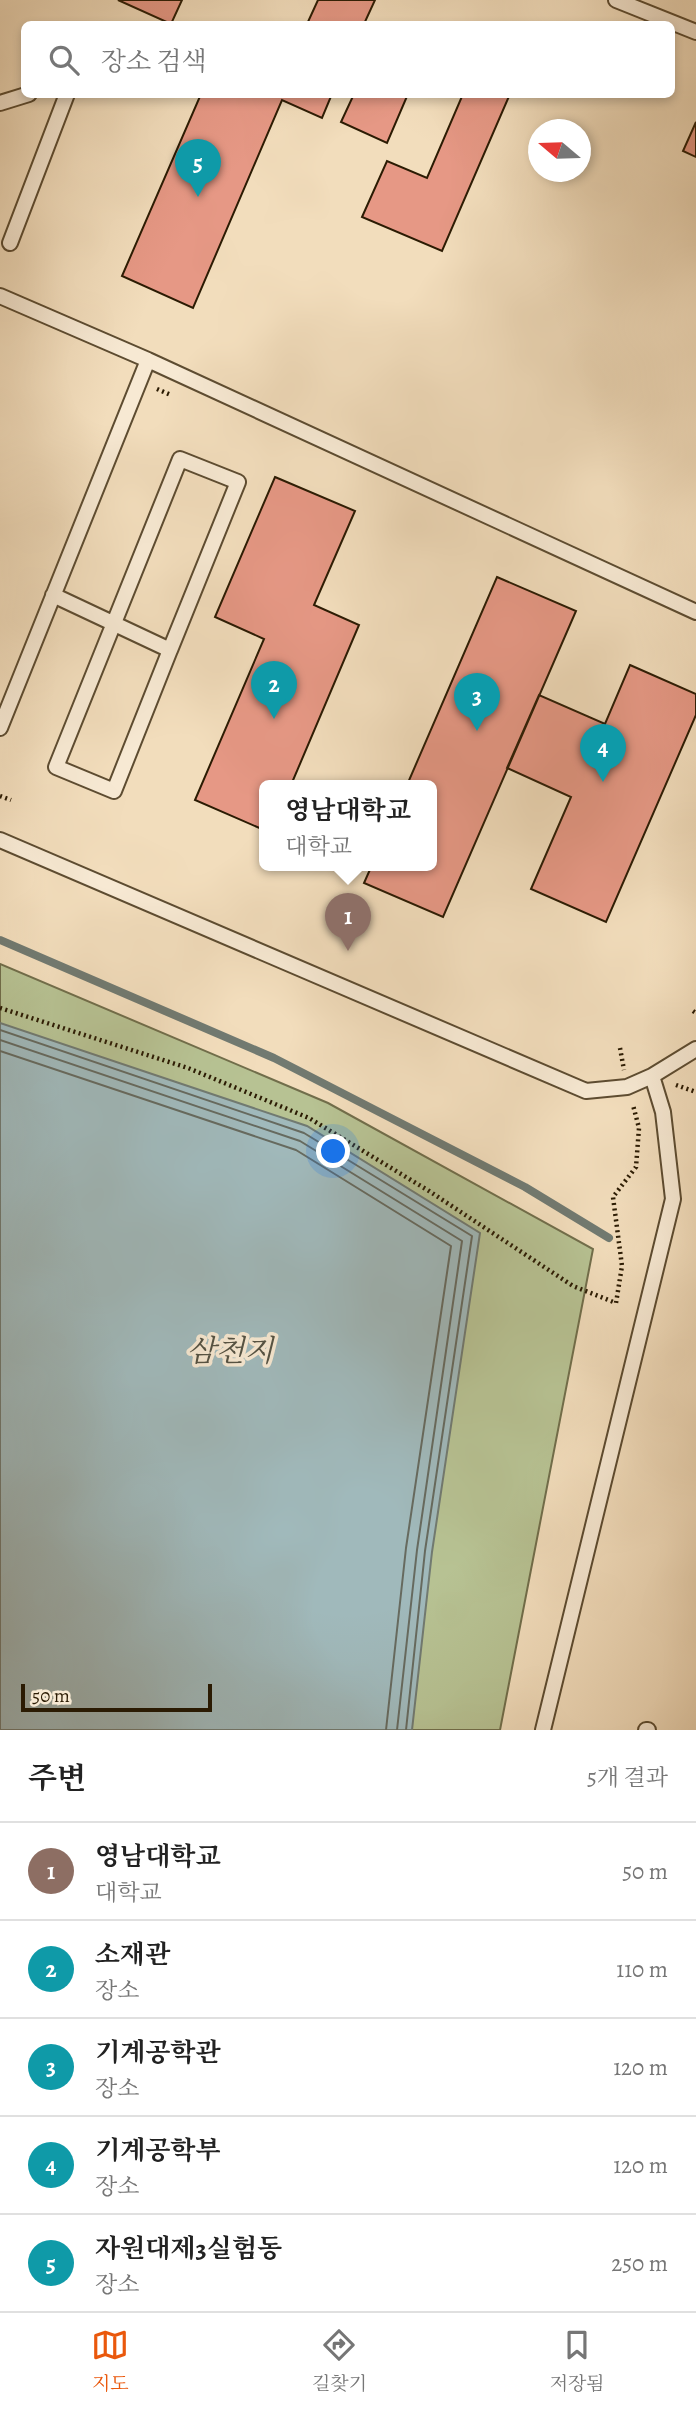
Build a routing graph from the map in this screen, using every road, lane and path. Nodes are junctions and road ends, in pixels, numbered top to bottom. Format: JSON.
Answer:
{"nodes":[{"id":1,"x":616,"y":0,"type":"edge"},
{"id":2,"x":668,"y":21,"type":"edge"},
{"id":3,"x":675,"y":24,"type":"edge"},
{"id":4,"x":696,"y":32,"type":"edge"},
{"id":5,"x":21,"y":96,"type":"edge"},
{"id":6,"x":65,"y":98,"type":"edge"},
{"id":7,"x":0,"y":103,"type":"edge"},
{"id":8,"x":10,"y":243,"type":"dead end"},
{"id":9,"x":0,"y":296,"type":"edge"},
{"id":10,"x":148,"y":360,"type":"junction"},
{"id":11,"x":53,"y":595,"type":"junction"},
{"id":12,"x":696,"y":612,"type":"edge"},
{"id":13,"x":112,"y":623,"type":"junction"},
{"id":14,"x":170,"y":650,"type":"junction"},
{"id":15,"x":0,"y":728,"type":"edge"},
{"id":16,"x":0,"y":796,"type":"edge"},
{"id":17,"x":11,"y":800,"type":"dead end"},
{"id":18,"x":0,"y":840,"type":"edge"},
{"id":19,"x":0,"y":1008,"type":"edge"},
{"id":20,"x":620,"y":1048,"type":"dead end"},
{"id":21,"x":696,"y":1049,"type":"edge"},
{"id":22,"x":652,"y":1076,"type":"junction"},
{"id":23,"x":627,"y":1087,"type":"junction"},
{"id":24,"x":542,"y":1730,"type":"edge"}],
"edges":[{"from":1,"to":2,"type":"lane"},
{"from":3,"to":4,"type":"lane"},
{"from":5,"to":7,"type":"lane"},
{"from":6,"to":8,"type":"lane"},
{"from":9,"to":10,"type":"lane"},
{"from":10,"to":11,"type":"lane"},
{"from":10,"to":12,"type":"lane"},
{"from":11,"to":13,"type":"lane"},
{"from":11,"to":15,"type":"lane"},
{"from":13,"to":14,"type":"lane"},
{"from":13,"to":14,"type":"lane"},
{"from":13,"to":14,"type":"lane"},
{"from":16,"to":17,"type":"path"},
{"from":18,"to":23,"type":"lane"},
{"from":19,"to":23,"type":"path"},
{"from":20,"to":23,"type":"path"},
{"from":21,"to":22,"type":"lane"},
{"from":22,"to":23,"type":"lane"},
{"from":22,"to":24,"type":"lane"}]}
